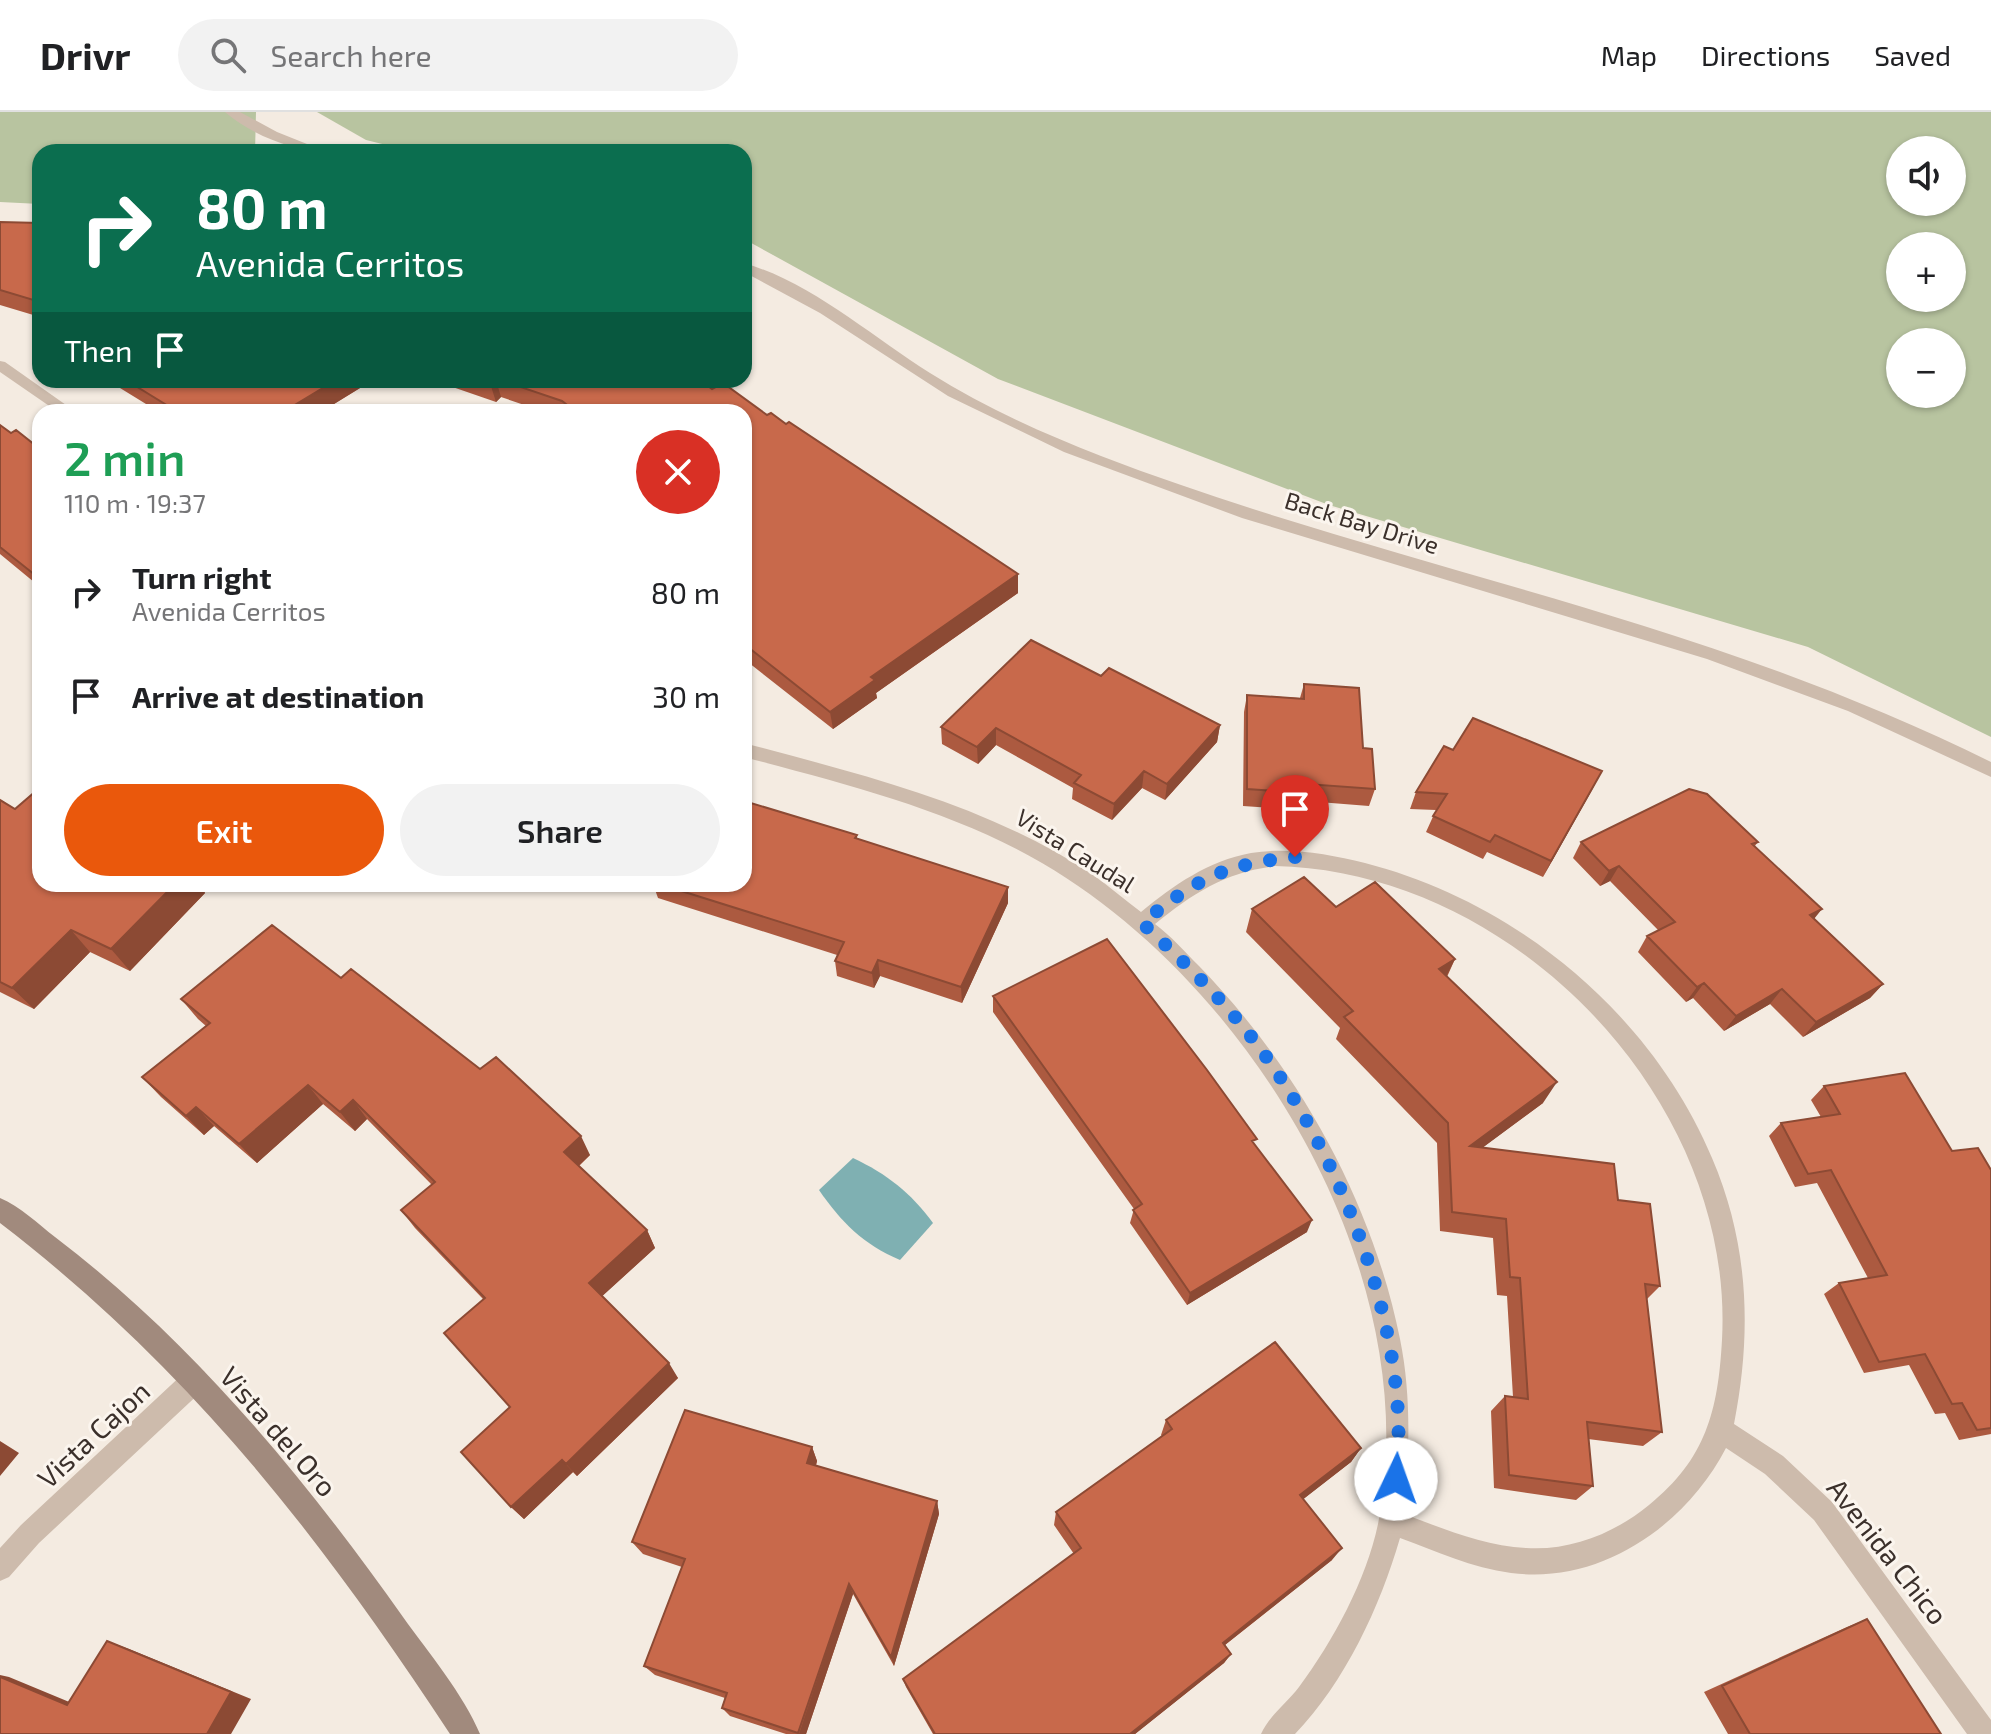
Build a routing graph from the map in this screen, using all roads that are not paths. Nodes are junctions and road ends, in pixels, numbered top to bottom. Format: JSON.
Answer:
{"nodes":[{"id":1,"x":231,"y":112,"type":"edge"},
{"id":2,"x":298,"y":144,"type":"edge"},
{"id":3,"x":752,"y":271,"type":"edge"},
{"id":4,"x":0,"y":365,"type":"edge"},
{"id":5,"x":32,"y":387,"type":"edge"},
{"id":6,"x":33,"y":388,"type":"edge"},
{"id":7,"x":56,"y":404,"type":"edge"},
{"id":8,"x":752,"y":752,"type":"edge"},
{"id":9,"x":1991,"y":770,"type":"edge"},
{"id":10,"x":1142,"y":923,"type":"junction"},
{"id":11,"x":0,"y":1209,"type":"edge"},
{"id":12,"x":195,"y":1380,"type":"junction"},
{"id":13,"x":1720,"y":1429,"type":"junction"},
{"id":14,"x":1390,"y":1522,"type":"junction"},
{"id":15,"x":0,"y":1568,"type":"edge"},
{"id":16,"x":466,"y":1734,"type":"edge"},
{"id":17,"x":1275,"y":1734,"type":"edge"},
{"id":18,"x":1984,"y":1734,"type":"edge"}],
"edges":[{"from":1,"to":2,"type":"street"},
{"from":3,"to":9,"type":"street","name":"Back Bay Drive"},
{"from":4,"to":5,"type":"street"},
{"from":6,"to":7,"type":"street"},
{"from":8,"to":10,"type":"street","name":"Vista Caudal"},
{"from":10,"to":13,"type":"street"},
{"from":10,"to":14,"type":"street","name":"Vista Caudal"},
{"from":11,"to":12,"type":"street","name":"Vista del Oro"},
{"from":12,"to":15,"type":"street","name":"Vista Cajon"},
{"from":12,"to":16,"type":"street","name":"Vista del Oro"},
{"from":13,"to":14,"type":"street"},
{"from":13,"to":18,"type":"street","name":"Avenida Chico"},
{"from":14,"to":17,"type":"street","name":"Vista Caudal"}]}
